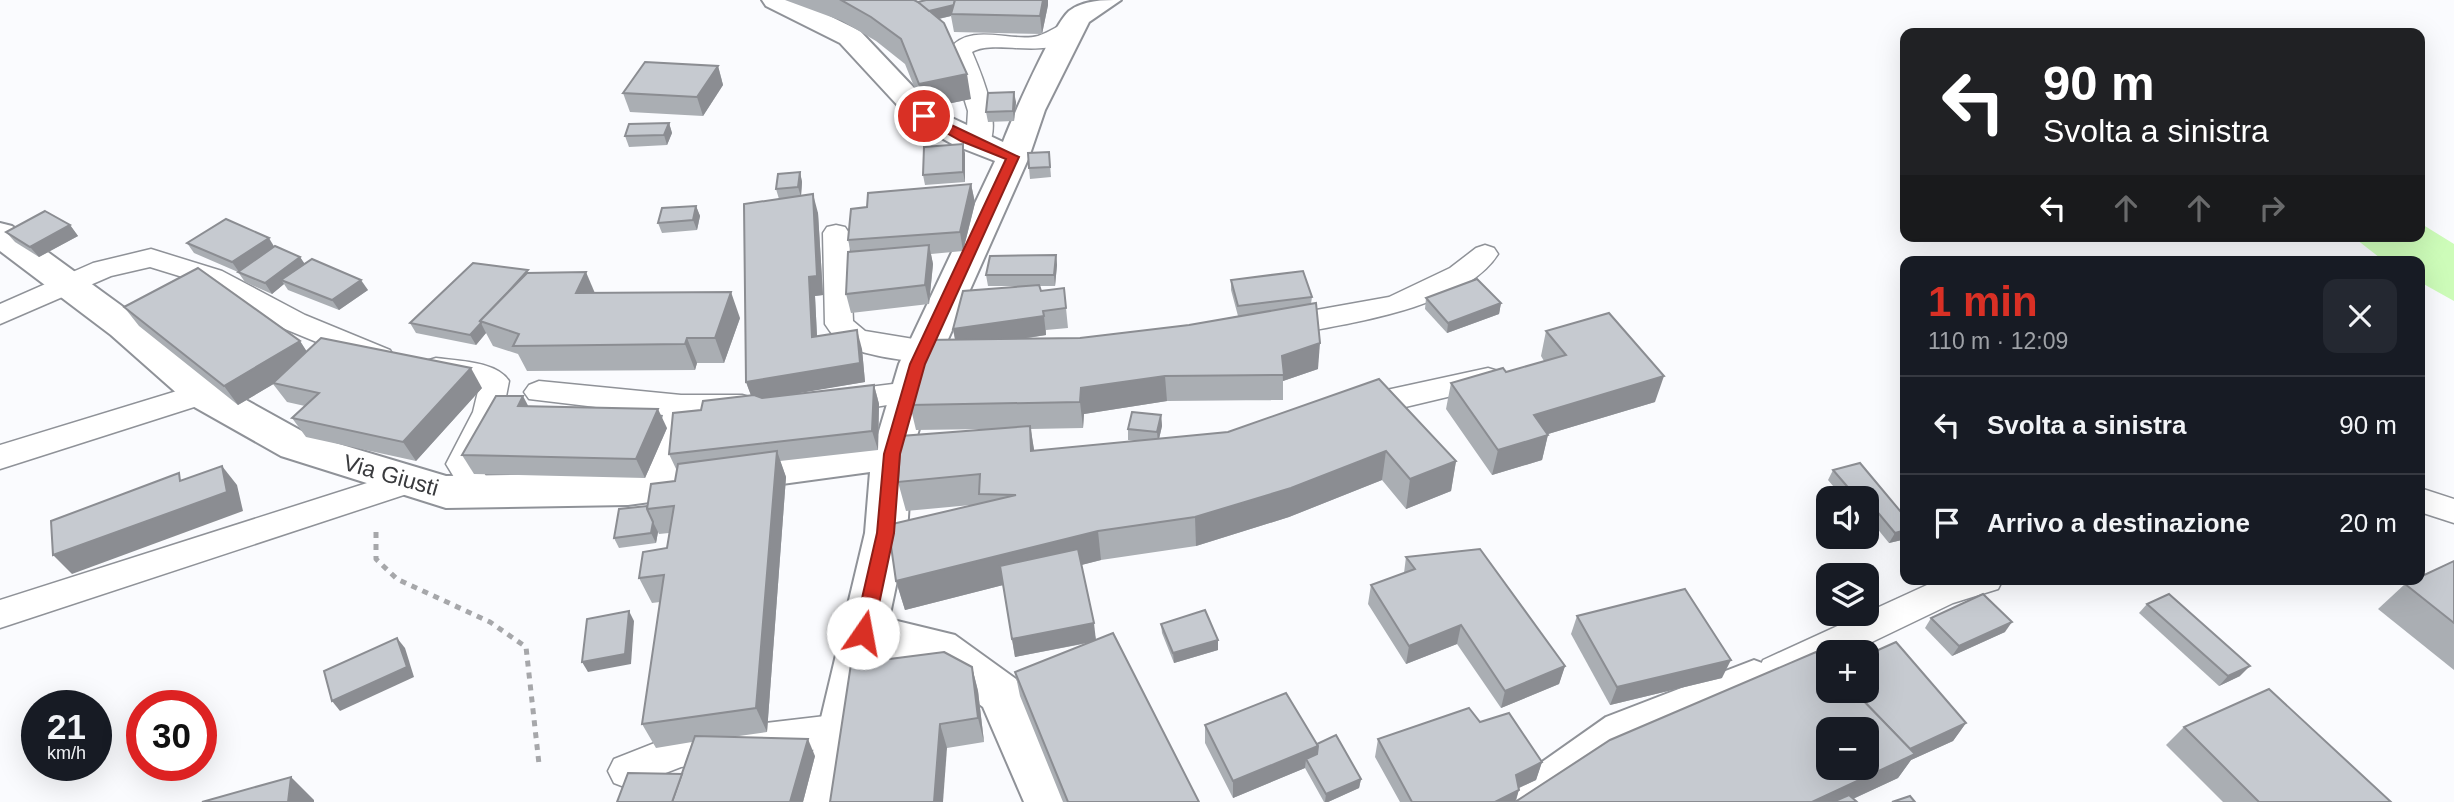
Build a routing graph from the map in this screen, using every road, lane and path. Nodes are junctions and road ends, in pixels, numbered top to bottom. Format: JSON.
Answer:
{"nodes":[{"id":1,"x":776,"y":0,"type":"edge"},
{"id":2,"x":1107,"y":0,"type":"edge"},
{"id":3,"x":1073,"y":27,"type":"junction"},
{"id":4,"x":978,"y":143,"type":"junction"},
{"id":5,"x":1013,"y":157,"type":"junction"},
{"id":6,"x":836,"y":233,"type":"dead end"},
{"id":7,"x":0,"y":234,"type":"edge"},
{"id":8,"x":1485,"y":254,"type":"dead end"},
{"id":9,"x":70,"y":286,"type":"junction"},
{"id":10,"x":0,"y":315,"type":"edge"},
{"id":11,"x":1248,"y":332,"type":"edge"},
{"id":12,"x":923,"y":352,"type":"junction"},
{"id":13,"x":974,"y":355,"type":"edge"},
{"id":14,"x":1520,"y":372,"type":"edge"},
{"id":15,"x":539,"y":392,"type":"dead end"},
{"id":16,"x":909,"y":393,"type":"junction"},
{"id":17,"x":203,"y":394,"type":"junction"},
{"id":18,"x":813,"y":405,"type":"edge"},
{"id":19,"x":681,"y":406,"type":"junction"},
{"id":20,"x":773,"y":406,"type":"edge"},
{"id":21,"x":1329,"y":416,"type":"edge"},
{"id":22,"x":909,"y":451,"type":"junction"},
{"id":23,"x":0,"y":457,"type":"edge"},
{"id":24,"x":662,"y":484,"type":"junction"},
{"id":25,"x":393,"y":487,"type":"junction"},
{"id":26,"x":479,"y":491,"type":"junction"},
{"id":27,"x":2425,"y":502,"type":"edge"},
{"id":28,"x":2454,"y":511,"type":"edge"},
{"id":29,"x":1968,"y":585,"type":"edge"},
{"id":30,"x":0,"y":614,"type":"edge"},
{"id":31,"x":863,"y":633,"type":"junction"},
{"id":32,"x":1769,"y":674,"type":"joint"},
{"id":33,"x":842,"y":730,"type":"junction"},
{"id":34,"x":539,"y":764,"type":"dead end"},
{"id":35,"x":627,"y":771,"type":"edge"},
{"id":36,"x":826,"y":802,"type":"edge"},
{"id":37,"x":1049,"y":802,"type":"edge"},
{"id":38,"x":1526,"y":802,"type":"edge"}],
"edges":[{"from":1,"to":4,"type":"street"},
{"from":2,"to":3,"type":"street"},
{"from":3,"to":4,"type":"lane"},
{"from":3,"to":5,"type":"street"},
{"from":4,"to":5,"type":"street"},
{"from":5,"to":12,"type":"street"},
{"from":6,"to":12,"type":"lane"},
{"from":7,"to":9,"type":"street","name":"Via Giusti"},
{"from":8,"to":11,"type":"lane"},
{"from":9,"to":10,"type":"lane"},
{"from":9,"to":17,"type":"street","name":"Via Giusti"},
{"from":9,"to":26,"type":"lane"},
{"from":12,"to":13,"type":"lane"},
{"from":12,"to":16,"type":"street"},
{"from":14,"to":21,"type":"lane"},
{"from":15,"to":19,"type":"lane"},
{"from":16,"to":18,"type":"lane"},
{"from":16,"to":22,"type":"street"},
{"from":17,"to":23,"type":"lane"},
{"from":17,"to":25,"type":"street","name":"Via Giusti"},
{"from":19,"to":20,"type":"lane"},
{"from":19,"to":24,"type":"lane"},
{"from":22,"to":24,"type":"street","name":"Via Giusti"},
{"from":22,"to":31,"type":"street"},
{"from":24,"to":26,"type":"street","name":"Via Giusti"},
{"from":25,"to":26,"type":"street","name":"Via Giusti"},
{"from":25,"to":30,"type":"lane"},
{"from":25,"to":34,"type":"path"},
{"from":27,"to":28,"type":"lane"},
{"from":29,"to":32,"type":"lane"},
{"from":31,"to":33,"type":"street"},
{"from":31,"to":37,"type":"street"},
{"from":32,"to":38,"type":"street"},
{"from":33,"to":35,"type":"lane"},
{"from":33,"to":36,"type":"street"}]}
